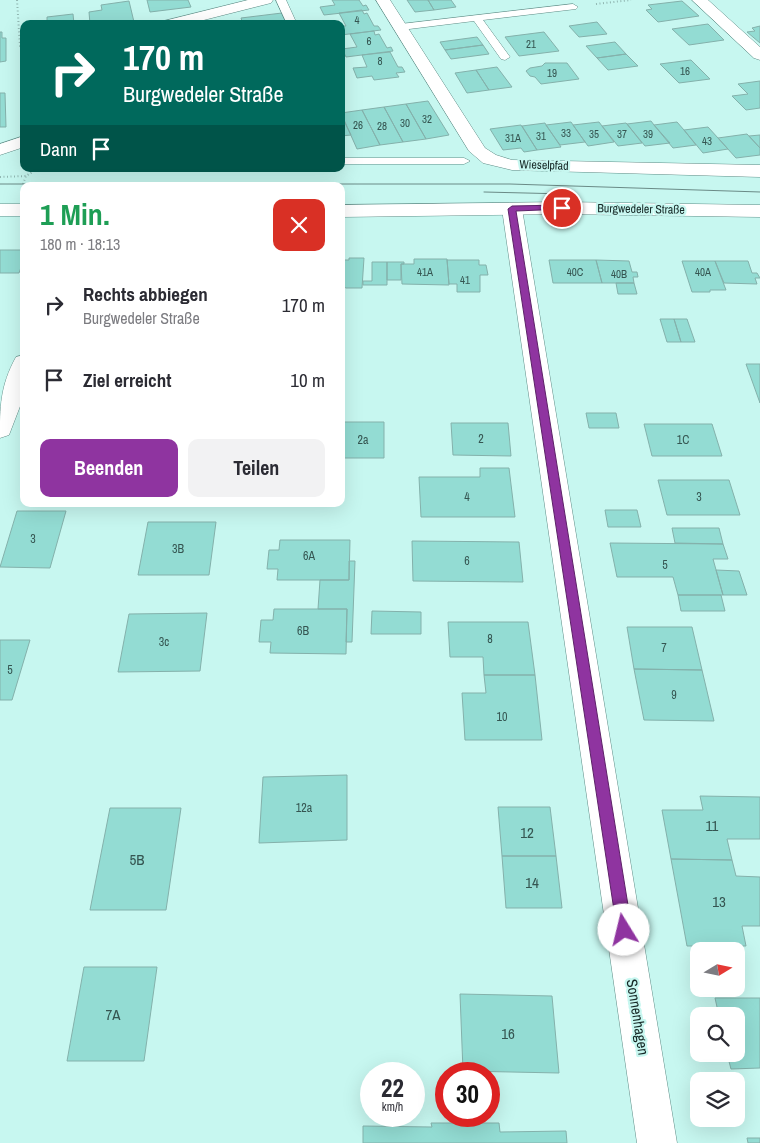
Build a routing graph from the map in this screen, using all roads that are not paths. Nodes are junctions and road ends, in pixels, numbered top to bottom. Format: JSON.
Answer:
{"nodes":[{"id":1,"x":266,"y":0,"type":"edge"},
{"id":2,"x":281,"y":0,"type":"edge"},
{"id":3,"x":383,"y":0,"type":"edge"},
{"id":4,"x":699,"y":0,"type":"edge"},
{"id":5,"x":573,"y":7,"type":"road end"},
{"id":6,"x":476,"y":18,"type":"junction"},
{"id":7,"x":185,"y":20,"type":"edge"},
{"id":8,"x":290,"y":20,"type":"edge"},
{"id":9,"x":401,"y":27,"type":"junction"},
{"id":10,"x":760,"y":55,"type":"edge"},
{"id":11,"x":505,"y":57,"type":"dead end"},
{"id":12,"x":20,"y":144,"type":"edge"},
{"id":13,"x":0,"y":150,"type":"edge"},
{"id":14,"x":345,"y":161,"type":"edge"},
{"id":15,"x":464,"y":161,"type":"dead end"},
{"id":16,"x":760,"y":171,"type":"edge"},
{"id":17,"x":512,"y":209,"type":"junction"},
{"id":18,"x":0,"y":210,"type":"edge"},
{"id":19,"x":20,"y":210,"type":"edge"},
{"id":20,"x":345,"y":211,"type":"edge"},
{"id":21,"x":760,"y":211,"type":"edge"},
{"id":22,"x":20,"y":374,"type":"edge"},
{"id":23,"x":0,"y":429,"type":"edge"},
{"id":24,"x":657,"y":1143,"type":"edge"}],
"edges":[{"from":1,"to":7,"type":"street"},
{"from":2,"to":8,"type":"lane"},
{"from":3,"to":9,"type":"street","name":"Wieselpfad"},
{"from":4,"to":10,"type":"street"},
{"from":5,"to":6,"type":"lane"},
{"from":6,"to":9,"type":"lane"},
{"from":6,"to":11,"type":"lane"},
{"from":9,"to":16,"type":"street","name":"Wieselpfad"},
{"from":12,"to":13,"type":"street"},
{"from":14,"to":15,"type":"lane"},
{"from":17,"to":20,"type":"street","name":"Burgwedeler Straße"},
{"from":17,"to":21,"type":"street","name":"Burgwedeler Straße"},
{"from":17,"to":24,"type":"street","name":"Sonnenhagen"},
{"from":18,"to":19,"type":"street"},
{"from":22,"to":23,"type":"street"}]}
